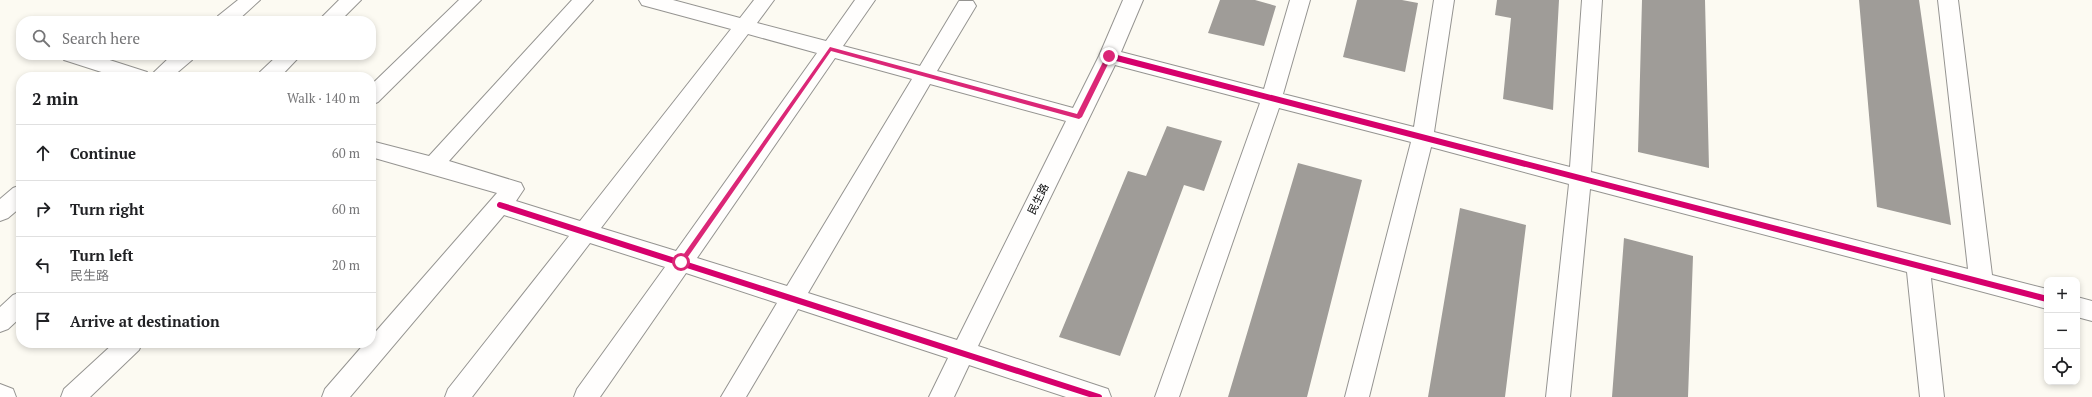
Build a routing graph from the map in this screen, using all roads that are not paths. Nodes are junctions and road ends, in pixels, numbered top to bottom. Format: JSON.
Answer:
{"nodes":[{"id":1,"x":250,"y":0,"type":"edge"},
{"id":2,"x":351,"y":0,"type":"edge"},
{"id":3,"x":471,"y":0,"type":"edge"},
{"id":4,"x":582,"y":0,"type":"edge"},
{"id":5,"x":649,"y":0,"type":"edge"},
{"id":6,"x":764,"y":0,"type":"edge"},
{"id":7,"x":865,"y":0,"type":"edge"},
{"id":8,"x":1133,"y":0,"type":"edge"},
{"id":9,"x":1300,"y":0,"type":"edge"},
{"id":10,"x":1444,"y":0,"type":"edge"},
{"id":11,"x":1592,"y":0,"type":"edge"},
{"id":12,"x":1948,"y":0,"type":"edge"},
{"id":13,"x":966,"y":6,"type":"dead end"},
{"id":14,"x":231,"y":16,"type":"edge"},
{"id":15,"x":333,"y":16,"type":"edge"},
{"id":16,"x":745,"y":26,"type":"junction"},
{"id":17,"x":830,"y":49,"type":"junction"},
{"id":18,"x":1109,"y":56,"type":"junction"},
{"id":19,"x":87,"y":60,"type":"edge"},
{"id":20,"x":179,"y":60,"type":"edge"},
{"id":21,"x":286,"y":60,"type":"edge"},
{"id":22,"x":124,"y":72,"type":"edge"},
{"id":23,"x":165,"y":72,"type":"edge"},
{"id":24,"x":272,"y":72,"type":"edge"},
{"id":25,"x":926,"y":75,"type":"junction"},
{"id":26,"x":376,"y":92,"type":"edge"},
{"id":27,"x":1272,"y":98,"type":"junction"},
{"id":28,"x":1079,"y":117,"type":"junction"},
{"id":29,"x":1423,"y":137,"type":"junction"},
{"id":30,"x":376,"y":150,"type":"edge"},
{"id":31,"x":433,"y":165,"type":"junction"},
{"id":32,"x":1580,"y":178,"type":"junction"},
{"id":33,"x":16,"y":198,"type":"edge"},
{"id":34,"x":500,"y":205,"type":"junction"},
{"id":35,"x":0,"y":212,"type":"edge"},
{"id":36,"x":584,"y":232,"type":"junction"},
{"id":37,"x":681,"y":262,"type":"junction"},
{"id":38,"x":1918,"y":266,"type":"junction"},
{"id":39,"x":1981,"y":282,"type":"junction"},
{"id":40,"x":793,"y":298,"type":"junction"},
{"id":41,"x":2044,"y":298,"type":"edge"},
{"id":42,"x":16,"y":307,"type":"edge"},
{"id":43,"x":2080,"y":308,"type":"edge"},
{"id":44,"x":2092,"y":311,"type":"edge"},
{"id":45,"x":0,"y":322,"type":"edge"},
{"id":46,"x":125,"y":348,"type":"edge"},
{"id":47,"x":963,"y":352,"type":"junction"},
{"id":48,"x":1075,"y":393,"type":"edge"},
{"id":49,"x":0,"y":395,"type":"edge"},
{"id":50,"x":4,"y":397,"type":"edge"},
{"id":51,"x":73,"y":397,"type":"edge"},
{"id":52,"x":334,"y":397,"type":"edge"},
{"id":53,"x":457,"y":397,"type":"edge"},
{"id":54,"x":586,"y":397,"type":"edge"},
{"id":55,"x":733,"y":397,"type":"edge"},
{"id":56,"x":941,"y":397,"type":"edge"},
{"id":57,"x":1099,"y":397,"type":"edge"},
{"id":58,"x":1167,"y":397,"type":"edge"},
{"id":59,"x":1357,"y":397,"type":"edge"},
{"id":60,"x":1558,"y":397,"type":"edge"},
{"id":61,"x":1932,"y":397,"type":"edge"}],
"edges":[{"from":1,"to":14,"type":"street"},
{"from":2,"to":15,"type":"street"},
{"from":3,"to":26,"type":"street"},
{"from":4,"to":31,"type":"street"},
{"from":5,"to":16,"type":"street"},
{"from":6,"to":16,"type":"street"},
{"from":7,"to":17,"type":"street"},
{"from":8,"to":18,"type":"street","name":"民生路"},
{"from":9,"to":27,"type":"street"},
{"from":10,"to":29,"type":"street"},
{"from":11,"to":32,"type":"street"},
{"from":12,"to":39,"type":"street"},
{"from":13,"to":25,"type":"street"},
{"from":16,"to":17,"type":"street"},
{"from":16,"to":36,"type":"street"},
{"from":17,"to":25,"type":"street"},
{"from":17,"to":37,"type":"street"},
{"from":18,"to":27,"type":"street"},
{"from":18,"to":28,"type":"street","name":"民生路"},
{"from":19,"to":22,"type":"street"},
{"from":20,"to":23,"type":"street"},
{"from":21,"to":24,"type":"street"},
{"from":25,"to":28,"type":"street"},
{"from":25,"to":40,"type":"street"},
{"from":27,"to":29,"type":"street"},
{"from":27,"to":58,"type":"street"},
{"from":28,"to":47,"type":"street","name":"民生路"},
{"from":29,"to":32,"type":"street"},
{"from":29,"to":59,"type":"street"},
{"from":30,"to":31,"type":"street"},
{"from":31,"to":34,"type":"street"},
{"from":32,"to":38,"type":"street"},
{"from":32,"to":60,"type":"street"},
{"from":33,"to":35,"type":"street"},
{"from":34,"to":36,"type":"street"},
{"from":34,"to":52,"type":"street"},
{"from":36,"to":37,"type":"street"},
{"from":36,"to":53,"type":"street"},
{"from":37,"to":40,"type":"street"},
{"from":37,"to":54,"type":"street"},
{"from":38,"to":39,"type":"street"},
{"from":38,"to":61,"type":"street"},
{"from":39,"to":41,"type":"street"},
{"from":40,"to":47,"type":"street"},
{"from":40,"to":55,"type":"street"},
{"from":42,"to":45,"type":"street"},
{"from":43,"to":44,"type":"street"},
{"from":46,"to":51,"type":"street"},
{"from":47,"to":48,"type":"street"},
{"from":47,"to":56,"type":"street","name":"民生路"},
{"from":48,"to":57,"type":"street"},
{"from":49,"to":50,"type":"street"}]}
